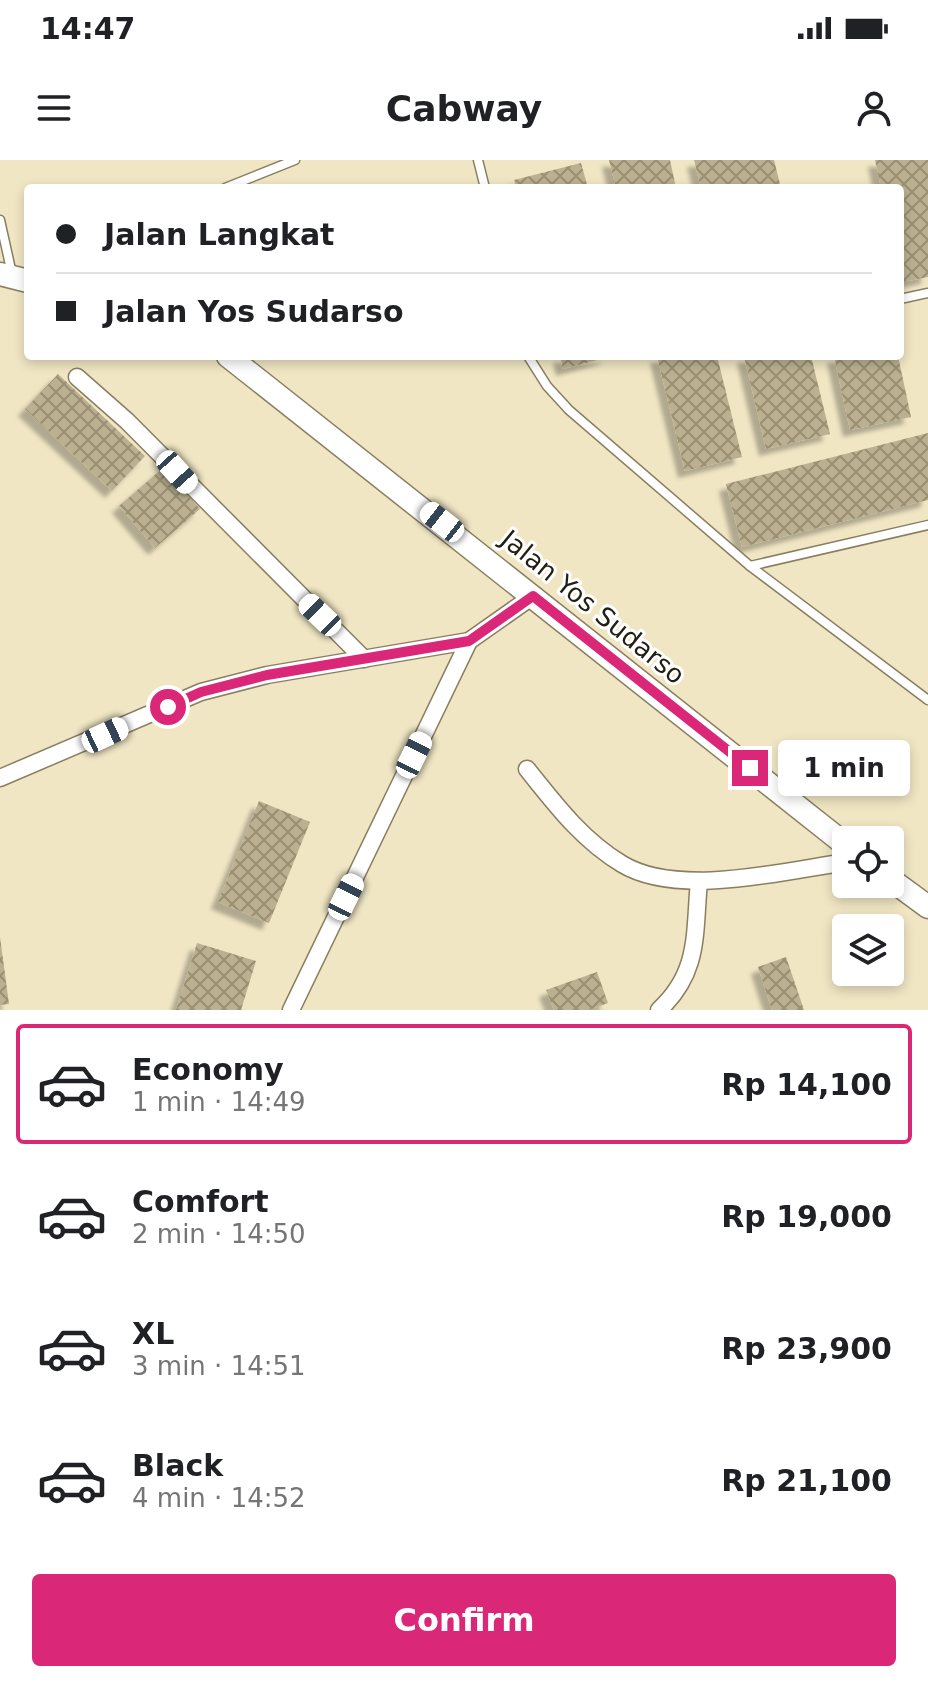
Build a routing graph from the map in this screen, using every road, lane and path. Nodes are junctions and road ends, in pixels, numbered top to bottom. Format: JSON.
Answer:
{"nodes":[{"id":1,"x":295,"y":160,"type":"edge"},
{"id":2,"x":478,"y":160,"type":"edge"},
{"id":3,"x":235,"y":184,"type":"edge"},
{"id":4,"x":484,"y":184,"type":"edge"},
{"id":5,"x":0,"y":220,"type":"edge"},
{"id":6,"x":14,"y":277,"type":"edge"},
{"id":7,"x":928,"y":293,"type":"edge"},
{"id":8,"x":904,"y":298,"type":"edge"},
{"id":9,"x":233,"y":360,"type":"edge"},
{"id":10,"x":531,"y":360,"type":"edge"},
{"id":11,"x":77,"y":377,"type":"dead end"},
{"id":12,"x":928,"y":525,"type":"edge"},
{"id":13,"x":750,"y":566,"type":"junction"},
{"id":14,"x":533,"y":596,"type":"junction"},
{"id":15,"x":469,"y":641,"type":"junction"},
{"id":16,"x":364,"y":659,"type":"junction"},
{"id":17,"x":928,"y":700,"type":"edge"},
{"id":18,"x":527,"y":769,"type":"dead end"},
{"id":19,"x":0,"y":778,"type":"edge"},
{"id":20,"x":832,"y":834,"type":"edge"},
{"id":21,"x":832,"y":864,"type":"edge"},
{"id":22,"x":699,"y":881,"type":"junction"},
{"id":23,"x":904,"y":889,"type":"edge"},
{"id":24,"x":928,"y":907,"type":"edge"},
{"id":25,"x":291,"y":1010,"type":"edge"},
{"id":26,"x":659,"y":1010,"type":"edge"}],
"edges":[{"from":1,"to":3,"type":"lane"},
{"from":2,"to":4,"type":"lane"},
{"from":5,"to":6,"type":"lane"},
{"from":7,"to":8,"type":"lane"},
{"from":9,"to":14,"type":"main road","name":"Jalan Yos Sudarso"},
{"from":10,"to":13,"type":"lane"},
{"from":11,"to":16,"type":"street"},
{"from":12,"to":13,"type":"lane"},
{"from":13,"to":17,"type":"lane"},
{"from":14,"to":15,"type":"street"},
{"from":14,"to":20,"type":"main road","name":"Jalan Yos Sudarso"},
{"from":15,"to":16,"type":"street"},
{"from":15,"to":25,"type":"street"},
{"from":16,"to":19,"type":"street"},
{"from":18,"to":22,"type":"street"},
{"from":21,"to":22,"type":"street"},
{"from":22,"to":26,"type":"street"},
{"from":23,"to":24,"type":"main road"}]}
